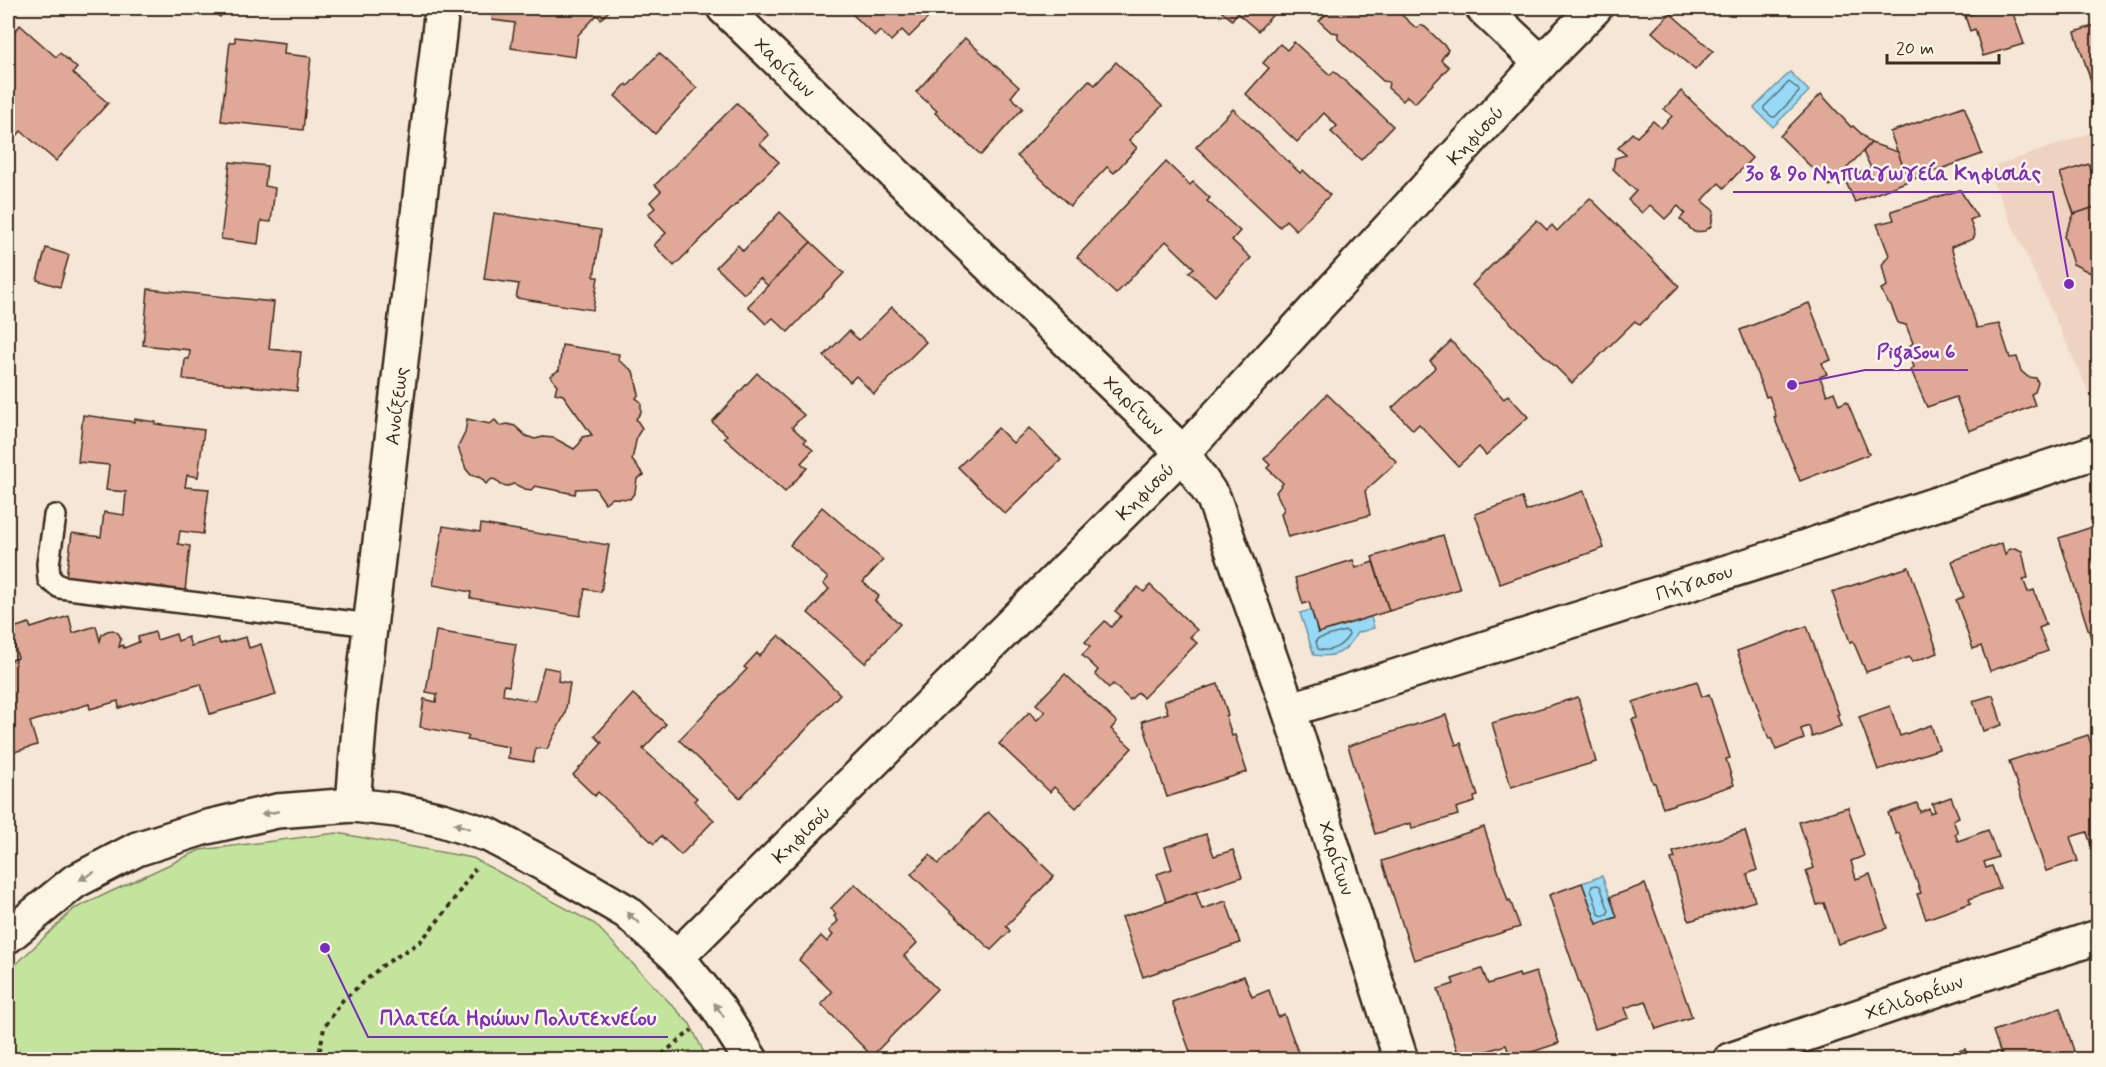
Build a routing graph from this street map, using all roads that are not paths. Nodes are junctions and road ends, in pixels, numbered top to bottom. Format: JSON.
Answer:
{"nodes":[{"id":1,"x":442,"y":8,"type":"edge"},
{"id":2,"x":724,"y":8,"type":"edge"},
{"id":3,"x":1483,"y":8,"type":"edge"},
{"id":4,"x":1595,"y":8,"type":"edge"},
{"id":5,"x":1541,"y":63,"type":"junction"},
{"id":6,"x":2098,"y":451,"type":"edge"},
{"id":7,"x":1183,"y":453,"type":"junction"},
{"id":8,"x":55,"y":516,"type":"dead end"},
{"id":9,"x":371,"y":625,"type":"junction"},
{"id":10,"x":1289,"y":710,"type":"junction"},
{"id":11,"x":353,"y":805,"type":"junction"},
{"id":12,"x":8,"y":936,"type":"edge"},
{"id":13,"x":2098,"y":937,"type":"edge"},
{"id":14,"x":677,"y":957,"type":"junction"},
{"id":15,"x":750,"y":1059,"type":"edge"},
{"id":16,"x":1401,"y":1059,"type":"edge"},
{"id":17,"x":1730,"y":1059,"type":"edge"}],
"edges":[{"from":1,"to":9,"type":"street","name":"Ανοίξεως"},
{"from":2,"to":7,"type":"street","name":"Χαρίτων"},
{"from":3,"to":5,"type":"street"},
{"from":4,"to":5,"type":"street","name":"Κηφισού"},
{"from":5,"to":7,"type":"street","name":"Κηφισού"},
{"from":6,"to":10,"type":"street","name":"Πήγασου"},
{"from":7,"to":10,"type":"street","name":"Χαρίτων"},
{"from":7,"to":14,"type":"street","name":"Κηφισού"},
{"from":8,"to":9,"type":"lane"},
{"from":9,"to":11,"type":"street","name":"Ανοίξεως"},
{"from":10,"to":16,"type":"street","name":"Χαρίτων"},
{"from":11,"to":12,"type":"street","one_way":true},
{"from":14,"to":11,"type":"street","one_way":true},
{"from":13,"to":17,"type":"street","name":"Χελιδορέων"},
{"from":15,"to":14,"type":"street","one_way":true}]}
